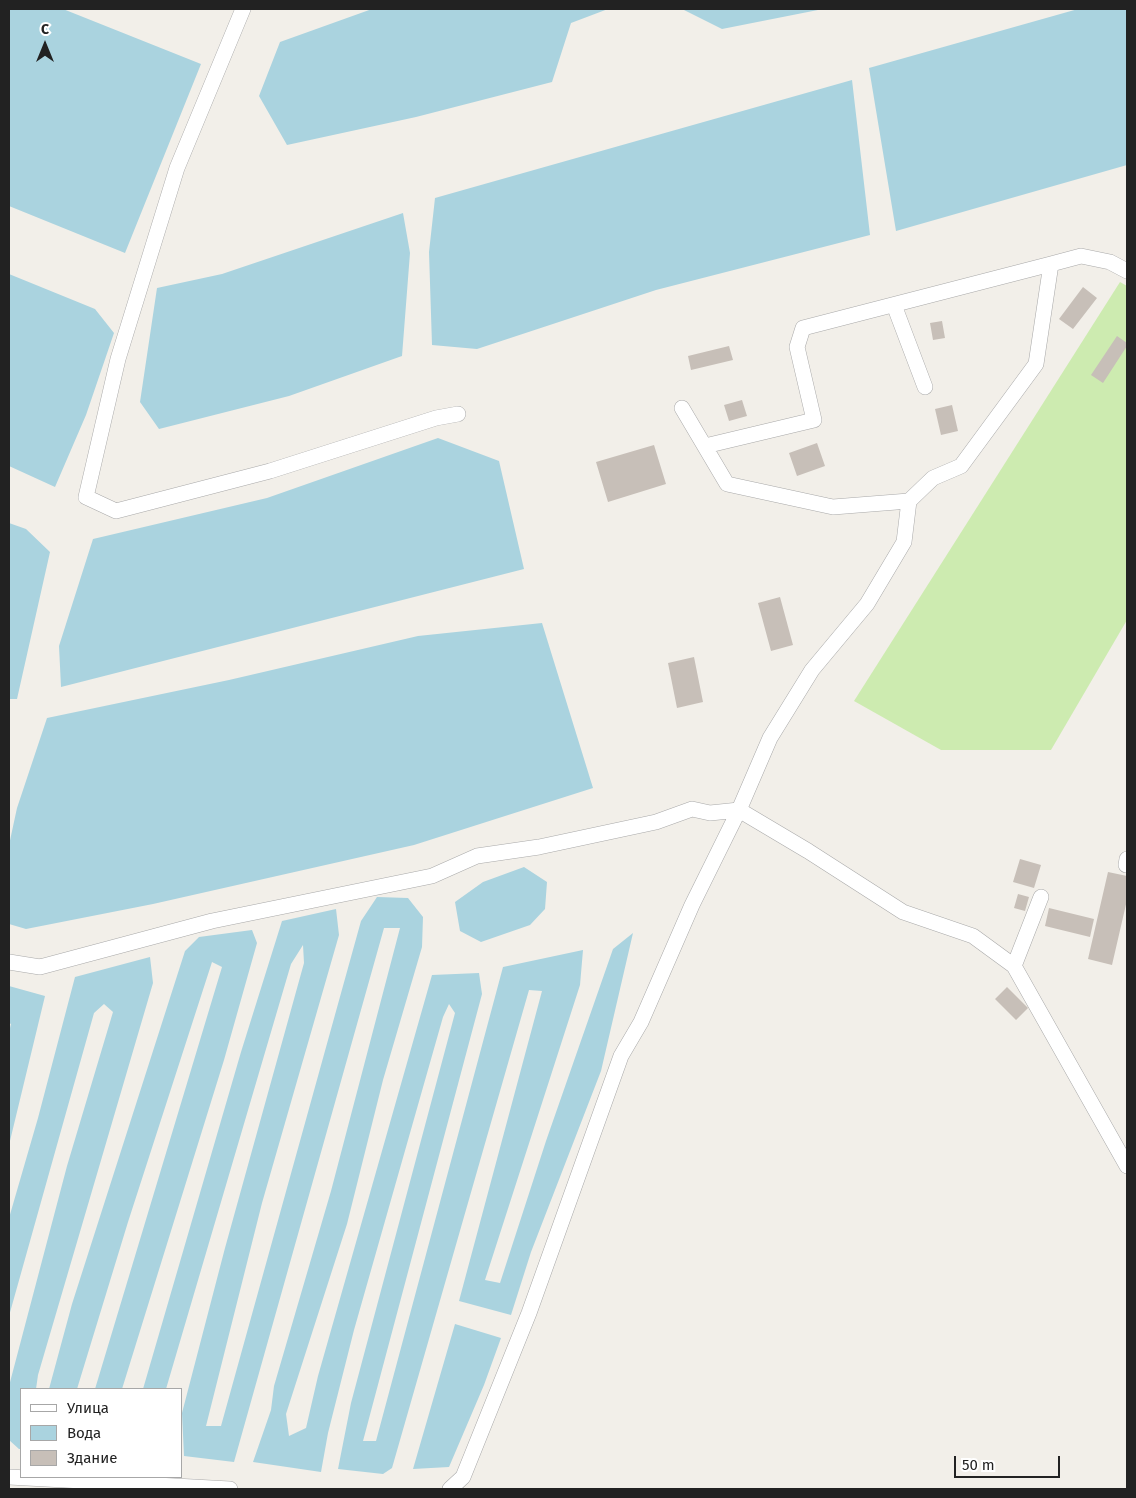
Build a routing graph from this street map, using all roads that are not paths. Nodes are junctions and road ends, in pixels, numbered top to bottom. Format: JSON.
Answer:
{"nodes":[{"id":1,"x":243,"y":9,"type":"edge"},
{"id":2,"x":1051,"y":264,"type":"junction"},
{"id":3,"x":1127,"y":271,"type":"edge"},
{"id":4,"x":894,"y":305,"type":"junction"},
{"id":5,"x":925,"y":387,"type":"dead end"},
{"id":6,"x":682,"y":408,"type":"dead end"},
{"id":7,"x":458,"y":414,"type":"dead end"},
{"id":8,"x":705,"y":446,"type":"junction"},
{"id":9,"x":909,"y":501,"type":"junction"},
{"id":10,"x":739,"y":810,"type":"junction"},
{"id":11,"x":1041,"y":896,"type":"dead end"},
{"id":12,"x":9,"y":962,"type":"edge"},
{"id":13,"x":1014,"y":966,"type":"junction"},
{"id":14,"x":1127,"y":1166,"type":"edge"},
{"id":15,"x":9,"y":1477,"type":"edge"},
{"id":16,"x":60,"y":1485,"type":"edge"},
{"id":17,"x":230,"y":1489,"type":"edge"},
{"id":18,"x":450,"y":1489,"type":"edge"}],
"edges":[{"from":1,"to":7,"type":"lane"},
{"from":2,"to":3,"type":"lane"},
{"from":2,"to":4,"type":"lane"},
{"from":2,"to":9,"type":"lane"},
{"from":4,"to":5,"type":"lane"},
{"from":4,"to":8,"type":"lane"},
{"from":6,"to":8,"type":"lane"},
{"from":8,"to":9,"type":"lane"},
{"from":9,"to":10,"type":"lane"},
{"from":10,"to":12,"type":"lane"},
{"from":10,"to":13,"type":"lane"},
{"from":10,"to":18,"type":"lane"},
{"from":11,"to":13,"type":"lane"},
{"from":13,"to":14,"type":"lane"},
{"from":15,"to":16,"type":"lane"},
{"from":16,"to":17,"type":"lane"}]}
